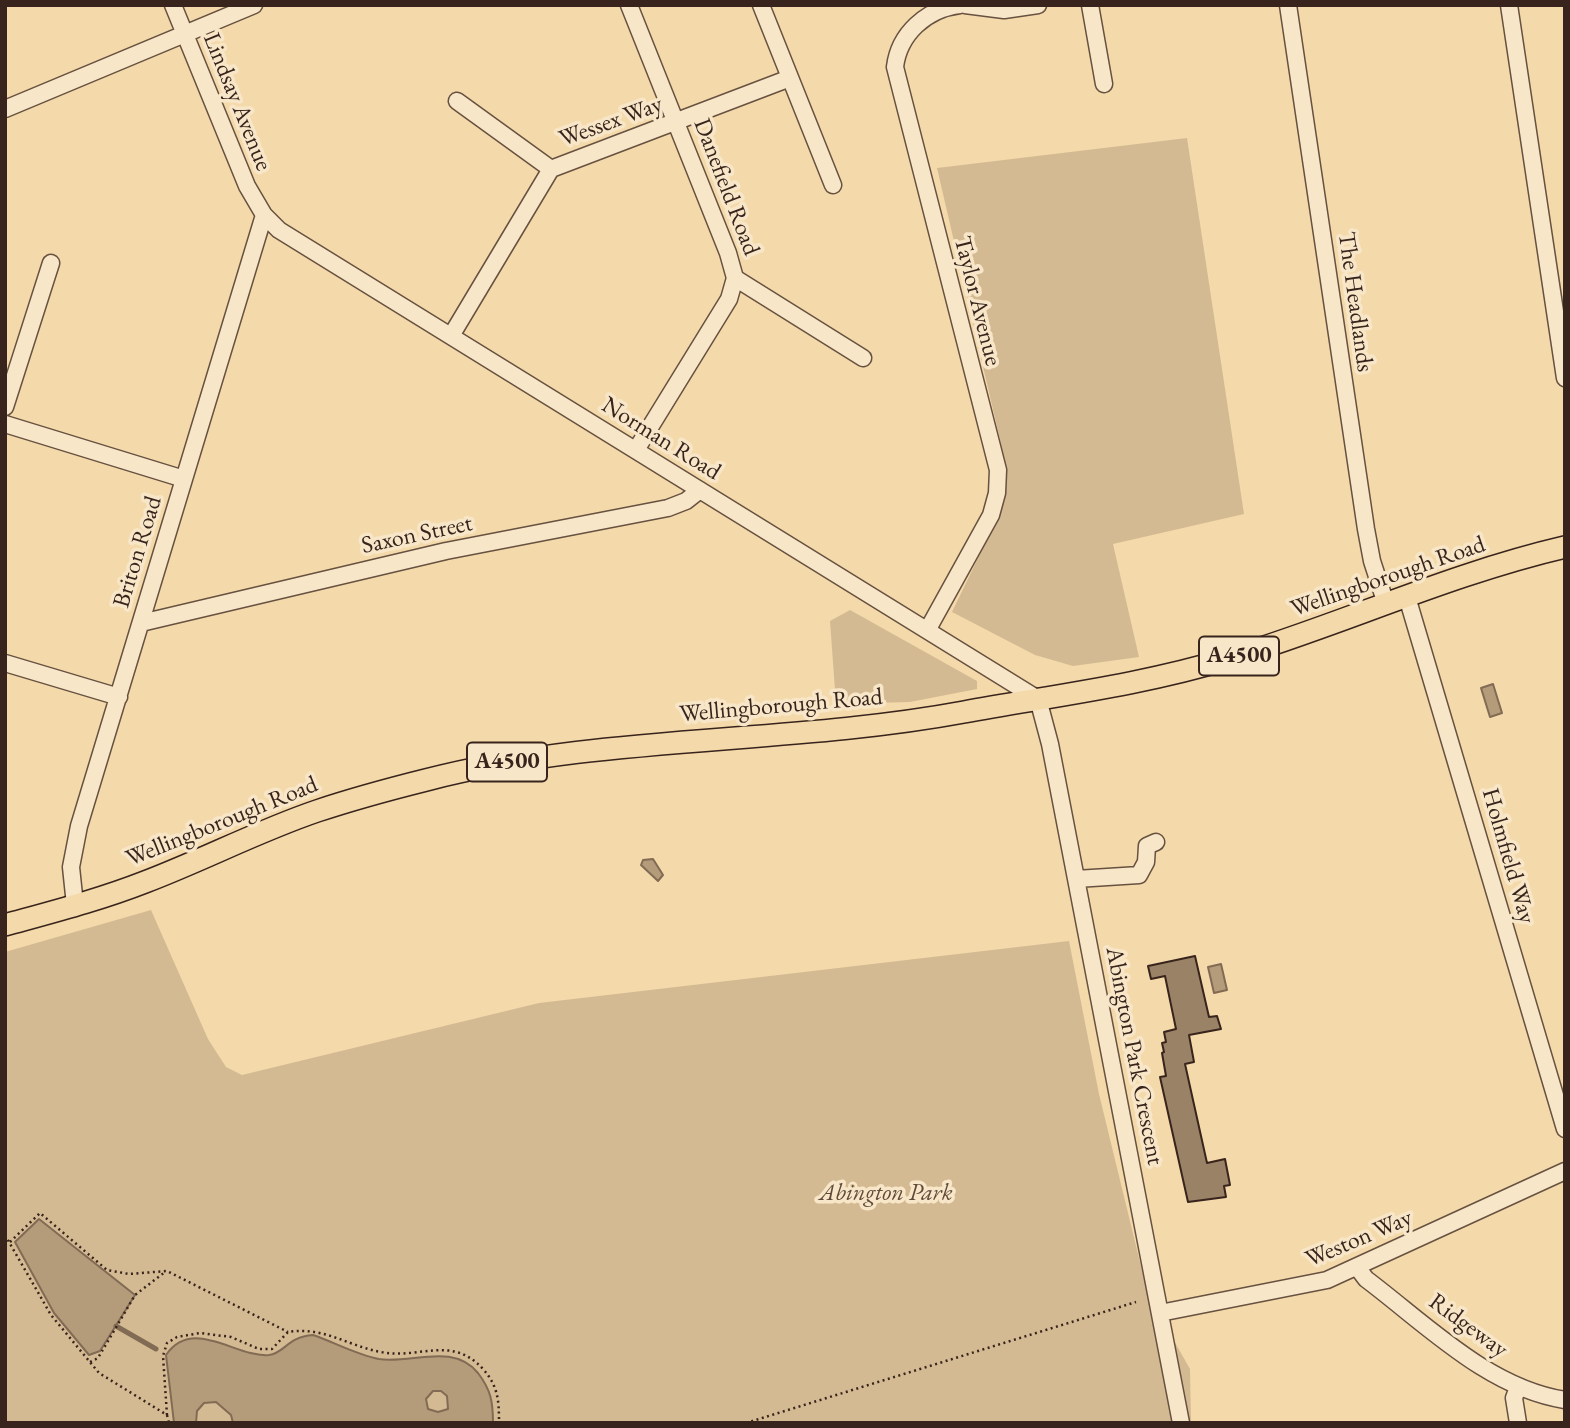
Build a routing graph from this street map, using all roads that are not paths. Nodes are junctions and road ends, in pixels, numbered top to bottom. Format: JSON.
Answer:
{"nodes":[{"id":1,"x":173,"y":5,"type":"edge"},
{"id":2,"x":254,"y":5,"type":"edge"},
{"id":3,"x":629,"y":5,"type":"edge"},
{"id":4,"x":761,"y":5,"type":"edge"},
{"id":5,"x":962,"y":5,"type":"edge"},
{"id":6,"x":1038,"y":5,"type":"edge"},
{"id":7,"x":1090,"y":5,"type":"edge"},
{"id":8,"x":1288,"y":5,"type":"edge"},
{"id":9,"x":1509,"y":5,"type":"edge"},
{"id":10,"x":922,"y":11,"type":"edge"},
{"id":11,"x":185,"y":34,"type":"junction"},
{"id":12,"x":790,"y":78,"type":"junction"},
{"id":13,"x":1104,"y":84,"type":"dead end"},
{"id":14,"x":457,"y":101,"type":"dead end"},
{"id":15,"x":5,"y":109,"type":"edge"},
{"id":16,"x":676,"y":122,"type":"junction"},
{"id":17,"x":551,"y":169,"type":"junction"},
{"id":18,"x":834,"y":185,"type":"dead end"},
{"id":19,"x":264,"y":215,"type":"junction"},
{"id":20,"x":51,"y":263,"type":"dead end"},
{"id":21,"x":735,"y":278,"type":"junction"},
{"id":22,"x":451,"y":336,"type":"junction"},
{"id":23,"x":863,"y":358,"type":"dead end"},
{"id":24,"x":1565,"y":378,"type":"edge"},
{"id":25,"x":5,"y":407,"type":"edge"},
{"id":26,"x":5,"y":424,"type":"edge"},
{"id":27,"x":636,"y":450,"type":"junction"},
{"id":28,"x":184,"y":479,"type":"junction"},
{"id":29,"x":700,"y":490,"type":"junction"},
{"id":30,"x":1565,"y":547,"type":"edge"},
{"id":31,"x":1407,"y":597,"type":"junction"},
{"id":32,"x":1386,"y":604,"type":"junction"},
{"id":33,"x":141,"y":623,"type":"junction"},
{"id":34,"x":928,"y":629,"type":"junction"},
{"id":35,"x":5,"y":663,"type":"edge"},
{"id":36,"x":119,"y":697,"type":"junction"},
{"id":37,"x":1038,"y":699,"type":"junction"},
{"id":38,"x":1156,"y":842,"type":"dead end"},
{"id":39,"x":1076,"y":879,"type":"junction"},
{"id":40,"x":75,"y":905,"type":"junction"},
{"id":41,"x":5,"y":925,"type":"edge"},
{"id":42,"x":1565,"y":1129,"type":"edge"},
{"id":43,"x":1565,"y":1171,"type":"edge"},
{"id":44,"x":1357,"y":1267,"type":"junction"},
{"id":45,"x":1160,"y":1313,"type":"junction"},
{"id":46,"x":1518,"y":1387,"type":"junction"},
{"id":47,"x":1565,"y":1400,"type":"edge"},
{"id":48,"x":1181,"y":1423,"type":"edge"},
{"id":49,"x":1518,"y":1423,"type":"edge"}],
"edges":[{"from":1,"to":11,"type":"street","name":"Lindsay Avenue"},
{"from":2,"to":11,"type":"street"},
{"from":3,"to":16,"type":"street","name":"Danefield Road"},
{"from":4,"to":12,"type":"street"},
{"from":5,"to":6,"type":"street","name":"Taylor Avenue"},
{"from":5,"to":10,"type":"street","name":"Taylor Avenue"},
{"from":7,"to":13,"type":"street"},
{"from":8,"to":32,"type":"street","name":"The Headlands"},
{"from":9,"to":24,"type":"street"},
{"from":10,"to":34,"type":"street","name":"Taylor Avenue"},
{"from":11,"to":15,"type":"street"},
{"from":11,"to":19,"type":"street","name":"Lindsay Avenue"},
{"from":12,"to":16,"type":"street","name":"Wessex Way"},
{"from":12,"to":18,"type":"street"},
{"from":14,"to":17,"type":"street"},
{"from":16,"to":17,"type":"street","name":"Wessex Way"},
{"from":16,"to":21,"type":"street","name":"Danefield Road"},
{"from":17,"to":22,"type":"street","name":"Wessex Way"},
{"from":19,"to":22,"type":"street","name":"Norman Road"},
{"from":19,"to":28,"type":"street","name":"Briton Road"},
{"from":20,"to":25,"type":"street"},
{"from":21,"to":23,"type":"street"},
{"from":21,"to":27,"type":"street","name":"Danefield Road"},
{"from":22,"to":27,"type":"street","name":"Norman Road"},
{"from":26,"to":28,"type":"street"},
{"from":27,"to":29,"type":"street","name":"Norman Road"},
{"from":28,"to":33,"type":"street","name":"Briton Road"},
{"from":29,"to":33,"type":"street","name":"Saxon Street"},
{"from":29,"to":34,"type":"street","name":"Norman Road"},
{"from":30,"to":31,"type":"main road","name":"Wellingborough Road","number":"A4500"},
{"from":31,"to":32,"type":"main road","name":"Wellingborough Road","number":"A4500"},
{"from":31,"to":42,"type":"street","name":"Holmfield Way"},
{"from":32,"to":37,"type":"main road","name":"Wellingborough Road","number":"A4500"},
{"from":33,"to":36,"type":"street","name":"Briton Road"},
{"from":34,"to":37,"type":"street","name":"Norman Road"},
{"from":35,"to":36,"type":"street"},
{"from":36,"to":40,"type":"street","name":"Briton Road"},
{"from":37,"to":39,"type":"street","name":"Abington Park Crescent"},
{"from":37,"to":40,"type":"main road","name":"Wellingborough Road","number":"A4500"},
{"from":38,"to":39,"type":"street"},
{"from":39,"to":45,"type":"street","name":"Abington Park Crescent"},
{"from":40,"to":41,"type":"main road","name":"Wellingborough Road","number":"A4500"},
{"from":43,"to":44,"type":"street","name":"Weston Way"},
{"from":44,"to":45,"type":"street","name":"Weston Way"},
{"from":44,"to":46,"type":"street","name":"Ridgeway"},
{"from":45,"to":48,"type":"street","name":"Abington Park Crescent"},
{"from":46,"to":47,"type":"street","name":"Ridgeway"},
{"from":46,"to":49,"type":"street"}]}
